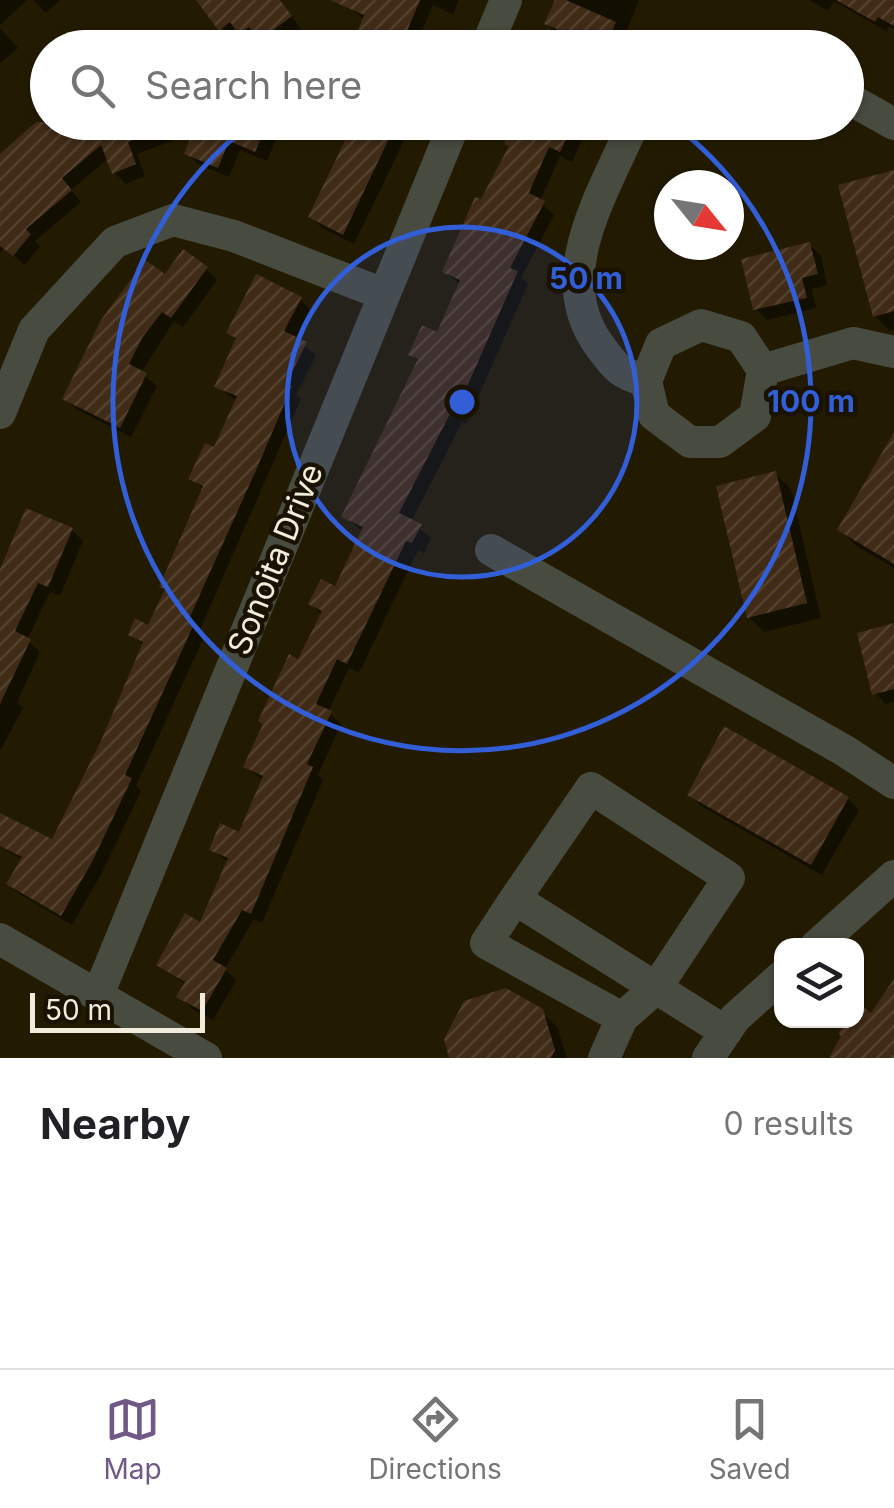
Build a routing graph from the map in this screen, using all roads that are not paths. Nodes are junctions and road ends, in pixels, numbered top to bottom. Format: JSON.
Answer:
{"nodes":[{"id":1,"x":506,"y":0,"type":"edge"},
{"id":2,"x":494,"y":30,"type":"edge"},
{"id":3,"x":864,"y":107,"type":"edge"},
{"id":4,"x":894,"y":124,"type":"edge"},
{"id":5,"x":447,"y":140,"type":"edge"},
{"id":6,"x":626,"y":140,"type":"edge"},
{"id":7,"x":383,"y":294,"type":"junction"},
{"id":8,"x":894,"y":352,"type":"edge"},
{"id":9,"x":762,"y":370,"type":"junction"},
{"id":10,"x":646,"y":381,"type":"junction"},
{"id":11,"x":0,"y":413,"type":"edge"},
{"id":12,"x":491,"y":550,"type":"dead end"},
{"id":13,"x":894,"y":784,"type":"edge"},
{"id":14,"x":894,"y":876,"type":"edge"},
{"id":15,"x":515,"y":899,"type":"junction"},
{"id":16,"x":825,"y":938,"type":"edge"},
{"id":17,"x":0,"y":939,"type":"edge"},
{"id":18,"x":774,"y":983,"type":"edge"},
{"id":19,"x":656,"y":988,"type":"junction"},
{"id":20,"x":98,"y":995,"type":"junction"},
{"id":21,"x":622,"y":1018,"type":"junction"},
{"id":22,"x":717,"y":1045,"type":"edge"},
{"id":23,"x":206,"y":1058,"type":"edge"},
{"id":24,"x":604,"y":1058,"type":"edge"}],
"edges":[{"from":1,"to":2,"type":"street"},
{"from":3,"to":4,"type":"street"},
{"from":5,"to":7,"type":"street","name":"Sonoita Drive"},
{"from":6,"to":10,"type":"street"},
{"from":7,"to":11,"type":"street"},
{"from":7,"to":20,"type":"street","name":"Sonoita Drive"},
{"from":8,"to":9,"type":"street"},
{"from":9,"to":10,"type":"street"},
{"from":9,"to":10,"type":"street"},
{"from":12,"to":13,"type":"street"},
{"from":14,"to":16,"type":"street"},
{"from":15,"to":19,"type":"street"},
{"from":15,"to":19,"type":"street"},
{"from":15,"to":21,"type":"street"},
{"from":17,"to":20,"type":"street"},
{"from":18,"to":22,"type":"street"},
{"from":19,"to":21,"type":"street"},
{"from":19,"to":22,"type":"street"},
{"from":20,"to":23,"type":"street"},
{"from":21,"to":24,"type":"street"}]}
